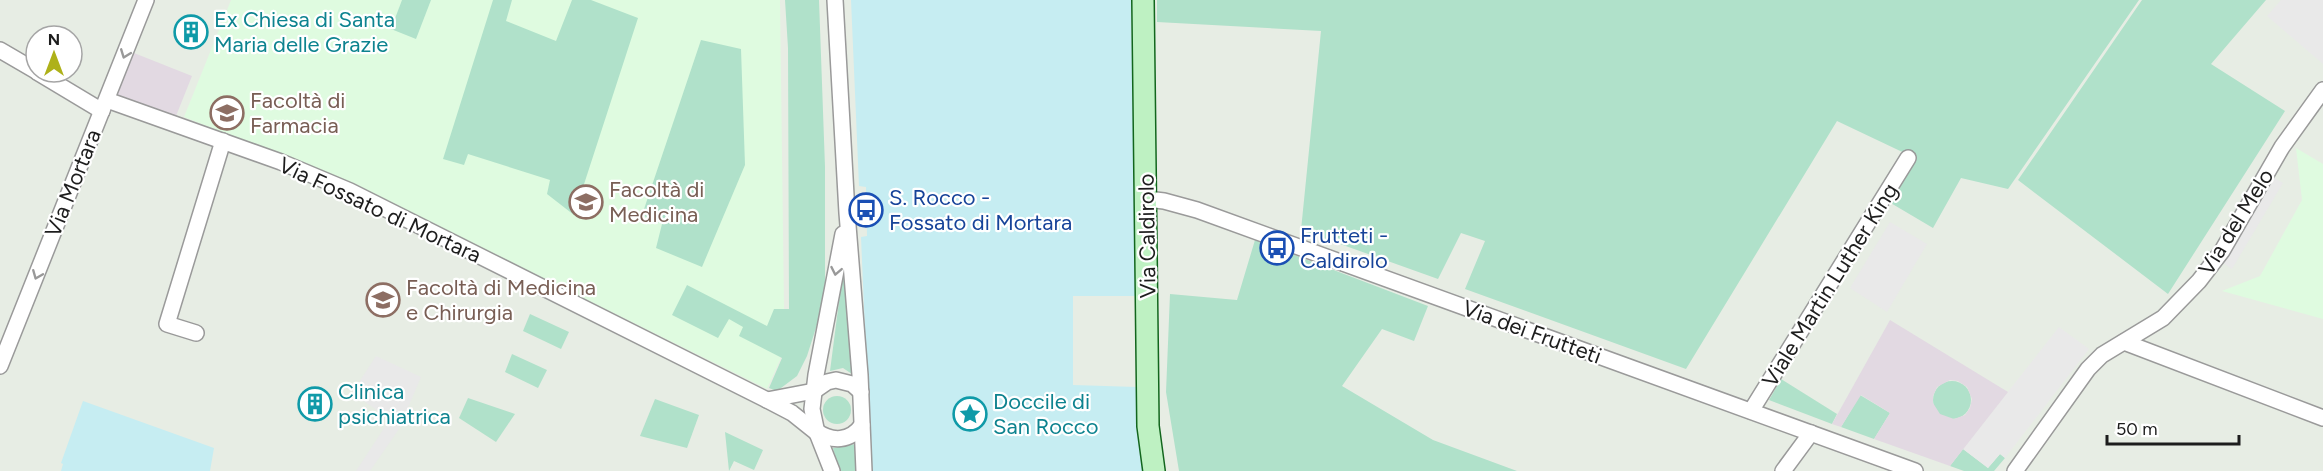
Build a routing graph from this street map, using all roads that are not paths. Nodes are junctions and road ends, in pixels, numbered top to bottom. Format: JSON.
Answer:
{"nodes":[{"id":1,"x":146,"y":0,"type":"edge"},
{"id":2,"x":835,"y":0,"type":"edge"},
{"id":3,"x":1143,"y":0,"type":"edge"},
{"id":4,"x":0,"y":50,"type":"edge"},
{"id":5,"x":24,"y":64,"type":"edge"},
{"id":6,"x":61,"y":84,"type":"edge"},
{"id":7,"x":2323,"y":90,"type":"edge"},
{"id":8,"x":104,"y":105,"type":"junction"},
{"id":9,"x":223,"y":141,"type":"junction"},
{"id":10,"x":1908,"y":158,"type":"dead end"},
{"id":11,"x":1147,"y":199,"type":"junction"},
{"id":12,"x":847,"y":213,"type":"junction"},
{"id":13,"x":196,"y":333,"type":"dead end"},
{"id":14,"x":2124,"y":342,"type":"junction"},
{"id":15,"x":0,"y":366,"type":"edge"},
{"id":16,"x":814,"y":391,"type":"junction"},
{"id":17,"x":861,"y":392,"type":"junction"},
{"id":18,"x":767,"y":400,"type":"junction"},
{"id":19,"x":1751,"y":411,"type":"junction"},
{"id":20,"x":2323,"y":418,"type":"edge"},
{"id":21,"x":862,"y":426,"type":"junction"},
{"id":22,"x":817,"y":432,"type":"junction"},
{"id":23,"x":1811,"y":433,"type":"junction"},
{"id":24,"x":832,"y":471,"type":"edge"},
{"id":25,"x":864,"y":471,"type":"edge"},
{"id":26,"x":1154,"y":471,"type":"edge"},
{"id":27,"x":1783,"y":471,"type":"edge"},
{"id":28,"x":1915,"y":471,"type":"edge"},
{"id":29,"x":2015,"y":471,"type":"edge"}],
"edges":[{"from":1,"to":8,"type":"street","name":"Via Mortara","one_way":true},
{"from":2,"to":12,"type":"street"},
{"from":3,"to":11,"type":"main road","name":"Via Caldirolo"},
{"from":4,"to":5,"type":"street","name":"Via Fossato di Mortara"},
{"from":6,"to":8,"type":"street","name":"Via Fossato di Mortara"},
{"from":7,"to":14,"type":"street","name":"Via del Melo"},
{"from":8,"to":9,"type":"street","name":"Via Fossato di Mortara"},
{"from":8,"to":15,"type":"street","name":"Via Mortara","one_way":true},
{"from":9,"to":13,"type":"street"},
{"from":9,"to":18,"type":"street","name":"Via Fossato di Mortara"},
{"from":10,"to":19,"type":"street","name":"Viale Martin Luther King"},
{"from":11,"to":19,"type":"street","name":"Via dei Frutteti"},
{"from":11,"to":26,"type":"main road","name":"Via Caldirolo"},
{"from":12,"to":16,"type":"street","one_way":true},
{"from":12,"to":17,"type":"street"},
{"from":14,"to":20,"type":"street"},
{"from":14,"to":29,"type":"street","name":"Via del Melo"},
{"from":16,"to":17,"type":"street"},
{"from":16,"to":18,"type":"street"},
{"from":16,"to":22,"type":"street"},
{"from":17,"to":21,"type":"street"},
{"from":18,"to":22,"type":"street","name":"Via Fossato di Mortara"},
{"from":19,"to":23,"type":"street","name":"Via dei Frutteti"},
{"from":21,"to":22,"type":"street"},
{"from":21,"to":25,"type":"street"},
{"from":22,"to":24,"type":"street"},
{"from":23,"to":27,"type":"street"},
{"from":23,"to":28,"type":"street","name":"Via dei Frutteti"}]}
